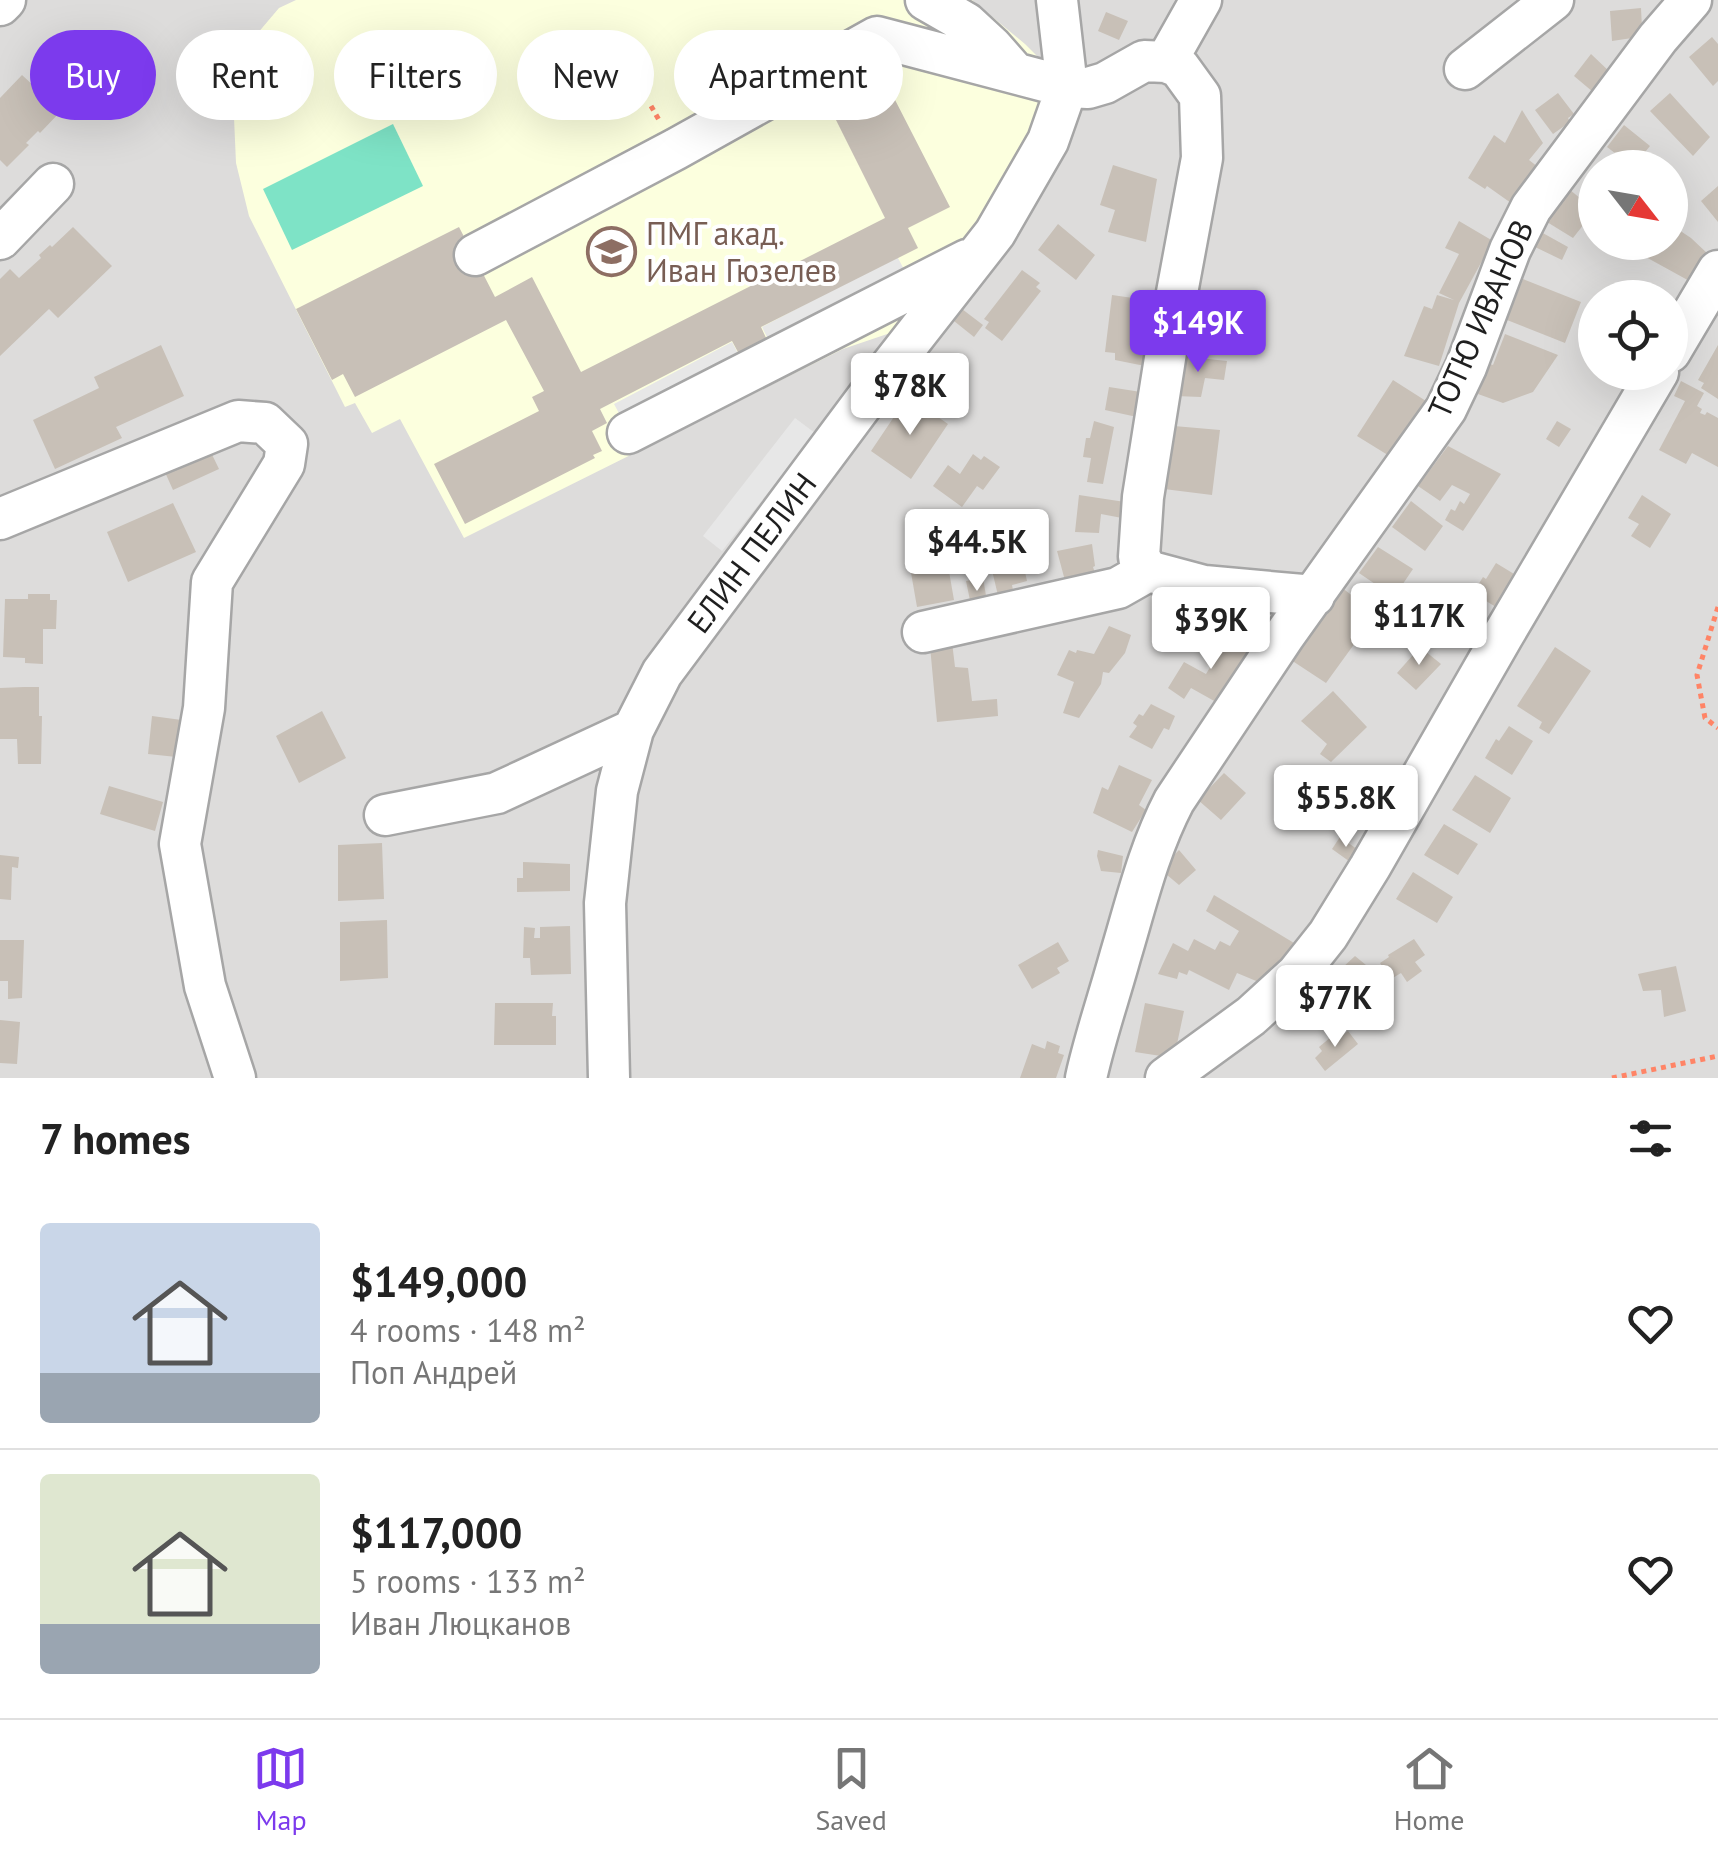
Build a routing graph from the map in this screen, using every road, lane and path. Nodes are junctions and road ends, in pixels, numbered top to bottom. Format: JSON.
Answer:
{"nodes":[{"id":1,"x":926,"y":0,"type":"edge"},
{"id":2,"x":1057,"y":0,"type":"edge"},
{"id":3,"x":1202,"y":0,"type":"edge"},
{"id":4,"x":1553,"y":0,"type":"edge"},
{"id":5,"x":1690,"y":0,"type":"edge"},
{"id":6,"x":1166,"y":62,"type":"junction"},
{"id":7,"x":1465,"y":69,"type":"dead end"},
{"id":8,"x":1014,"y":72,"type":"junction"},
{"id":9,"x":1067,"y":87,"type":"junction"},
{"id":10,"x":53,"y":184,"type":"dead end"},
{"id":11,"x":0,"y":239,"type":"edge"},
{"id":12,"x":979,"y":254,"type":"junction"},
{"id":13,"x":475,"y":255,"type":"dead end"},
{"id":14,"x":1718,"y":270,"type":"edge"},
{"id":15,"x":1688,"y":321,"type":"edge"},
{"id":16,"x":1647,"y":390,"type":"edge"},
{"id":17,"x":628,"y":433,"type":"dead end"},
{"id":18,"x":0,"y":518,"type":"edge"},
{"id":19,"x":1148,"y":571,"type":"junction"},
{"id":20,"x":1314,"y":596,"type":"junction"},
{"id":21,"x":1718,"y":607,"type":"edge"},
{"id":22,"x":923,"y":632,"type":"dead end"},
{"id":23,"x":1718,"y":728,"type":"edge"},
{"id":24,"x":632,"y":730,"type":"junction"},
{"id":25,"x":385,"y":815,"type":"dead end"},
{"id":26,"x":1718,"y":1056,"type":"edge"},
{"id":27,"x":235,"y":1078,"type":"edge"},
{"id":28,"x":609,"y":1078,"type":"edge"},
{"id":29,"x":1086,"y":1078,"type":"edge"},
{"id":30,"x":1166,"y":1078,"type":"edge"},
{"id":31,"x":1612,"y":1078,"type":"edge"}],
"edges":[{"from":1,"to":8,"type":"street"},
{"from":2,"to":9,"type":"street"},
{"from":3,"to":6,"type":"street"},
{"from":4,"to":7,"type":"street"},
{"from":5,"to":20,"type":"street","name":"ТОТЮ ИВАНОВ"},
{"from":6,"to":9,"type":"street"},
{"from":6,"to":19,"type":"street"},
{"from":8,"to":9,"type":"street"},
{"from":8,"to":13,"type":"street"},
{"from":9,"to":12,"type":"street","name":"ЕЛИН ПЕЛИН"},
{"from":10,"to":11,"type":"street"},
{"from":12,"to":17,"type":"street"},
{"from":12,"to":24,"type":"street","name":"ЕЛИН ПЕЛИН"},
{"from":14,"to":15,"type":"street"},
{"from":16,"to":30,"type":"street"},
{"from":18,"to":27,"type":"street"},
{"from":19,"to":20,"type":"street"},
{"from":19,"to":22,"type":"street"},
{"from":20,"to":29,"type":"street","name":"ТОТЮ ИВАНОВ"},
{"from":21,"to":23,"type":"path"},
{"from":24,"to":25,"type":"street"},
{"from":24,"to":28,"type":"street","name":"ЕЛИН ПЕЛИН"},
{"from":26,"to":31,"type":"path"}]}
